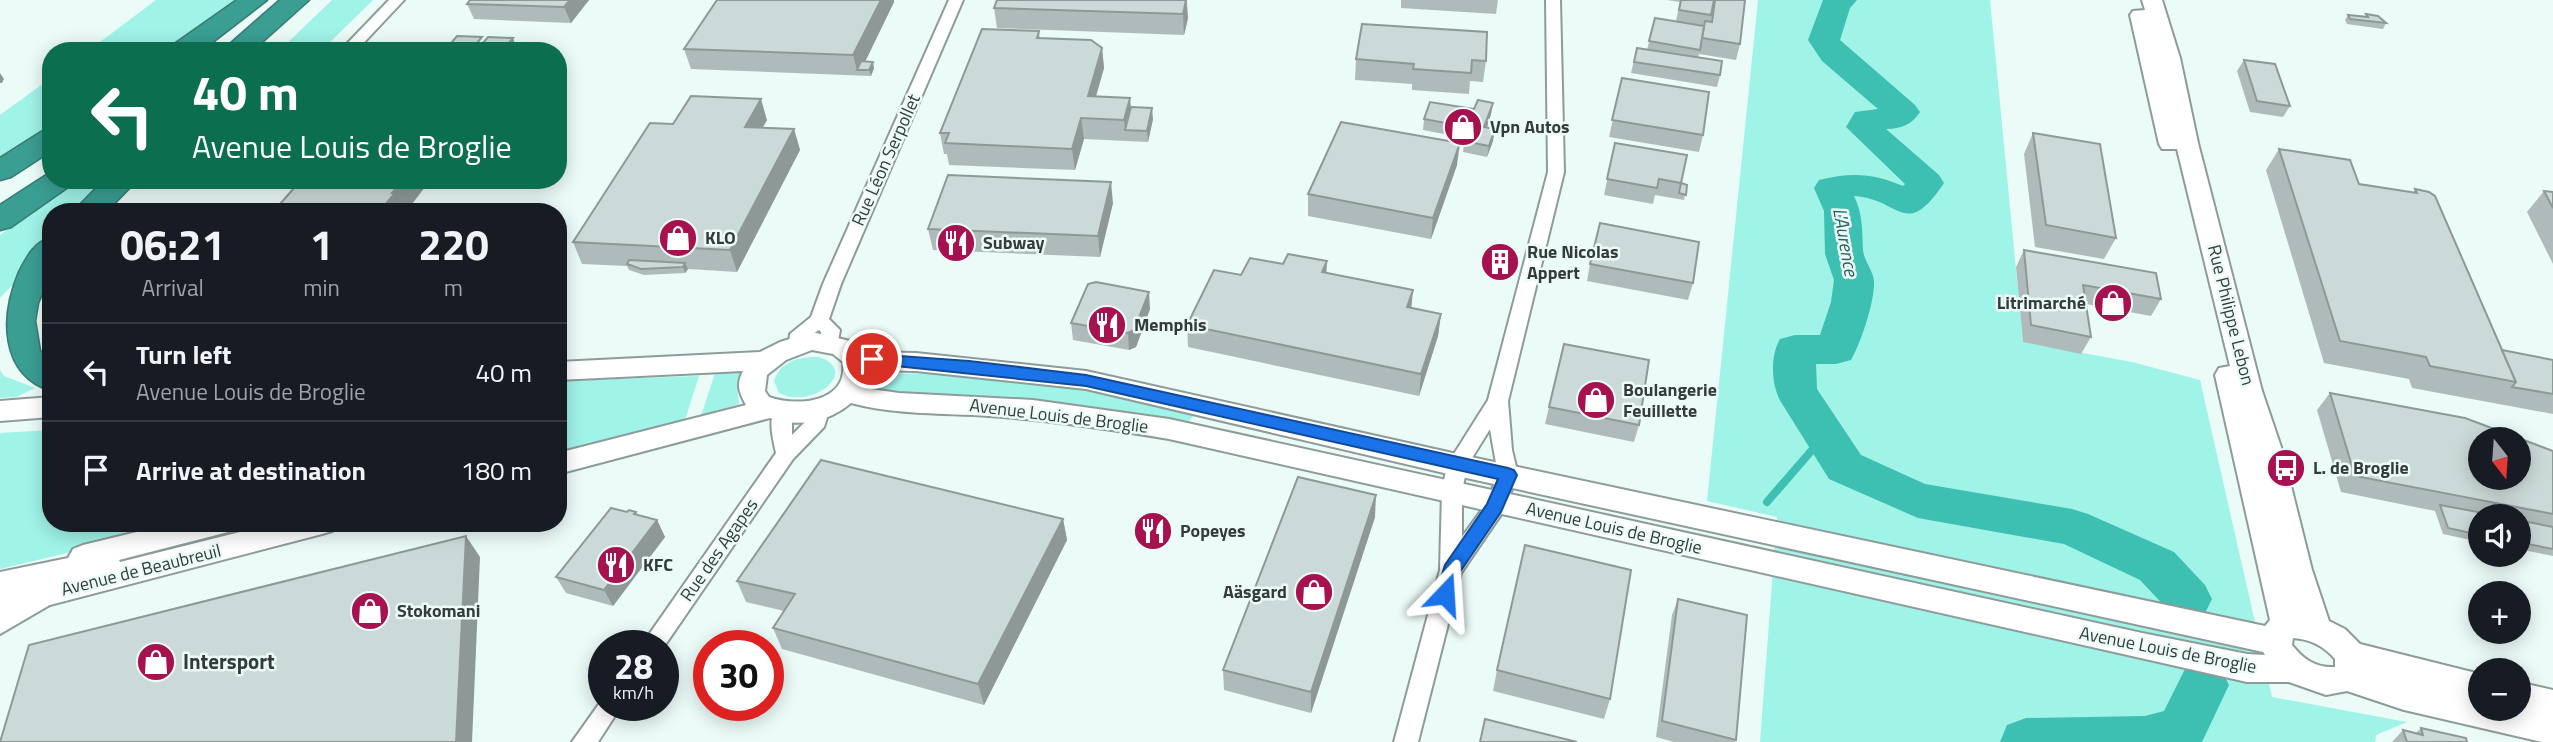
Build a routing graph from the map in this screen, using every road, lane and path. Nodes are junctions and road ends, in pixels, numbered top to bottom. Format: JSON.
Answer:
{"nodes":[{"id":1,"x":254,"y":0,"type":"edge"},
{"id":2,"x":266,"y":0,"type":"edge"},
{"id":3,"x":296,"y":0,"type":"edge"},
{"id":4,"x":312,"y":0,"type":"edge"},
{"id":5,"x":397,"y":0,"type":"edge"},
{"id":6,"x":956,"y":0,"type":"edge"},
{"id":7,"x":1553,"y":0,"type":"edge"},
{"id":8,"x":2137,"y":0,"type":"edge"},
{"id":9,"x":2152,"y":0,"type":"edge"},
{"id":10,"x":196,"y":42,"type":"edge"},
{"id":11,"x":214,"y":42,"type":"edge"},
{"id":12,"x":246,"y":42,"type":"edge"},
{"id":13,"x":268,"y":42,"type":"edge"},
{"id":14,"x":356,"y":42,"type":"edge"},
{"id":15,"x":42,"y":144,"type":"edge"},
{"id":16,"x":42,"y":168,"type":"edge"},
{"id":17,"x":0,"y":171,"type":"edge"},
{"id":18,"x":44,"y":189,"type":"edge"},
{"id":19,"x":112,"y":189,"type":"edge"},
{"id":20,"x":0,"y":197,"type":"edge"},
{"id":21,"x":97,"y":203,"type":"edge"},
{"id":22,"x":0,"y":220,"type":"edge"},
{"id":23,"x":42,"y":259,"type":"edge"},
{"id":24,"x":825,"y":331,"type":"junction"},
{"id":25,"x":764,"y":361,"type":"junction"},
{"id":26,"x":858,"y":363,"type":"junction"},
{"id":27,"x":567,"y":371,"type":"edge"},
{"id":28,"x":42,"y":376,"type":"edge"},
{"id":29,"x":848,"y":393,"type":"junction"},
{"id":30,"x":1498,"y":401,"type":"junction"},
{"id":31,"x":42,"y":408,"type":"edge"},
{"id":32,"x":0,"y":411,"type":"edge"},
{"id":33,"x":819,"y":411,"type":"junction"},
{"id":34,"x":775,"y":412,"type":"junction"},
{"id":35,"x":42,"y":423,"type":"edge"},
{"id":36,"x":0,"y":425,"type":"edge"},
{"id":37,"x":786,"y":454,"type":"junction"},
{"id":38,"x":567,"y":462,"type":"edge"},
{"id":39,"x":1454,"y":478,"type":"junction"},
{"id":40,"x":1503,"y":488,"type":"junction"},
{"id":41,"x":186,"y":532,"type":"edge"},
{"id":42,"x":247,"y":532,"type":"edge"},
{"id":43,"x":288,"y":532,"type":"edge"},
{"id":44,"x":1451,"y":570,"type":"junction"},
{"id":45,"x":0,"y":578,"type":"edge"},
{"id":46,"x":0,"y":584,"type":"edge"},
{"id":47,"x":51,"y":593,"type":"junction"},
{"id":48,"x":0,"y":605,"type":"edge"},
{"id":49,"x":0,"y":625,"type":"edge"},
{"id":50,"x":663,"y":630,"type":"edge"},
{"id":51,"x":2293,"y":632,"type":"junction"},
{"id":52,"x":2348,"y":666,"type":"junction"},
{"id":53,"x":2295,"y":669,"type":"junction"},
{"id":54,"x":2468,"y":686,"type":"edge"},
{"id":55,"x":2531,"y":699,"type":"edge"},
{"id":56,"x":2553,"y":704,"type":"edge"},
{"id":57,"x":599,"y":721,"type":"edge"},
{"id":58,"x":2553,"y":730,"type":"edge"},
{"id":59,"x":584,"y":742,"type":"edge"},
{"id":60,"x":1406,"y":742,"type":"edge"}],
"edges":[{"from":1,"to":10,"type":"highway"},
{"from":2,"to":11,"type":"highway"},
{"from":3,"to":12,"type":"highway"},
{"from":4,"to":13,"type":"highway"},
{"from":5,"to":14,"type":"street"},
{"from":6,"to":24,"type":"street","name":"Rue Léon Serpollet"},
{"from":7,"to":30,"type":"street"},
{"from":8,"to":51,"type":"main road","name":"Rue Philippe Lebon"},
{"from":9,"to":51,"type":"main road","name":"Rue Philippe Lebon"},
{"from":15,"to":17,"type":"highway"},
{"from":16,"to":20,"type":"highway"},
{"from":18,"to":22,"type":"highway"},
{"from":19,"to":21,"type":"highway"},
{"from":23,"to":28,"type":"highway"},
{"from":24,"to":25,"type":"main road"},
{"from":24,"to":26,"type":"main road"},
{"from":25,"to":27,"type":"main road"},
{"from":25,"to":34,"type":"main road"},
{"from":26,"to":29,"type":"main road"},
{"from":26,"to":39,"type":"main road","name":"Avenue Louis de Broglie"},
{"from":29,"to":33,"type":"main road"},
{"from":29,"to":39,"type":"main road","name":"Avenue Louis de Broglie"},
{"from":30,"to":39,"type":"street"},
{"from":30,"to":40,"type":"street"},
{"from":31,"to":32,"type":"main road"},
{"from":33,"to":34,"type":"main road"},
{"from":33,"to":37,"type":"street","name":"Rue des Agapes"},
{"from":34,"to":37,"type":"street"},
{"from":34,"to":38,"type":"main road"},
{"from":35,"to":36,"type":"main road"},
{"from":37,"to":50,"type":"street","name":"Rue des Agapes"},
{"from":39,"to":40,"type":"main road","name":"Avenue Louis de Broglie"},
{"from":39,"to":44,"type":"street"},
{"from":40,"to":44,"type":"street"},
{"from":40,"to":51,"type":"main road","name":"Avenue Louis de Broglie"},
{"from":40,"to":53,"type":"main road","name":"Avenue Louis de Broglie"},
{"from":41,"to":45,"type":"main road"},
{"from":42,"to":46,"type":"main road","name":"Avenue de Beaubreuil"},
{"from":43,"to":47,"type":"main road","name":"Avenue de Beaubreuil"},
{"from":44,"to":60,"type":"street"},
{"from":47,"to":48,"type":"main road","name":"Avenue de Beaubreuil"},
{"from":47,"to":49,"type":"street"},
{"from":51,"to":52,"type":"main road"},
{"from":51,"to":53,"type":"main road"},
{"from":52,"to":53,"type":"main road","name":"Avenue Louis de Broglie"},
{"from":52,"to":54,"type":"main road"},
{"from":52,"to":58,"type":"main road"},
{"from":55,"to":56,"type":"main road"},
{"from":57,"to":59,"type":"street"}]}
